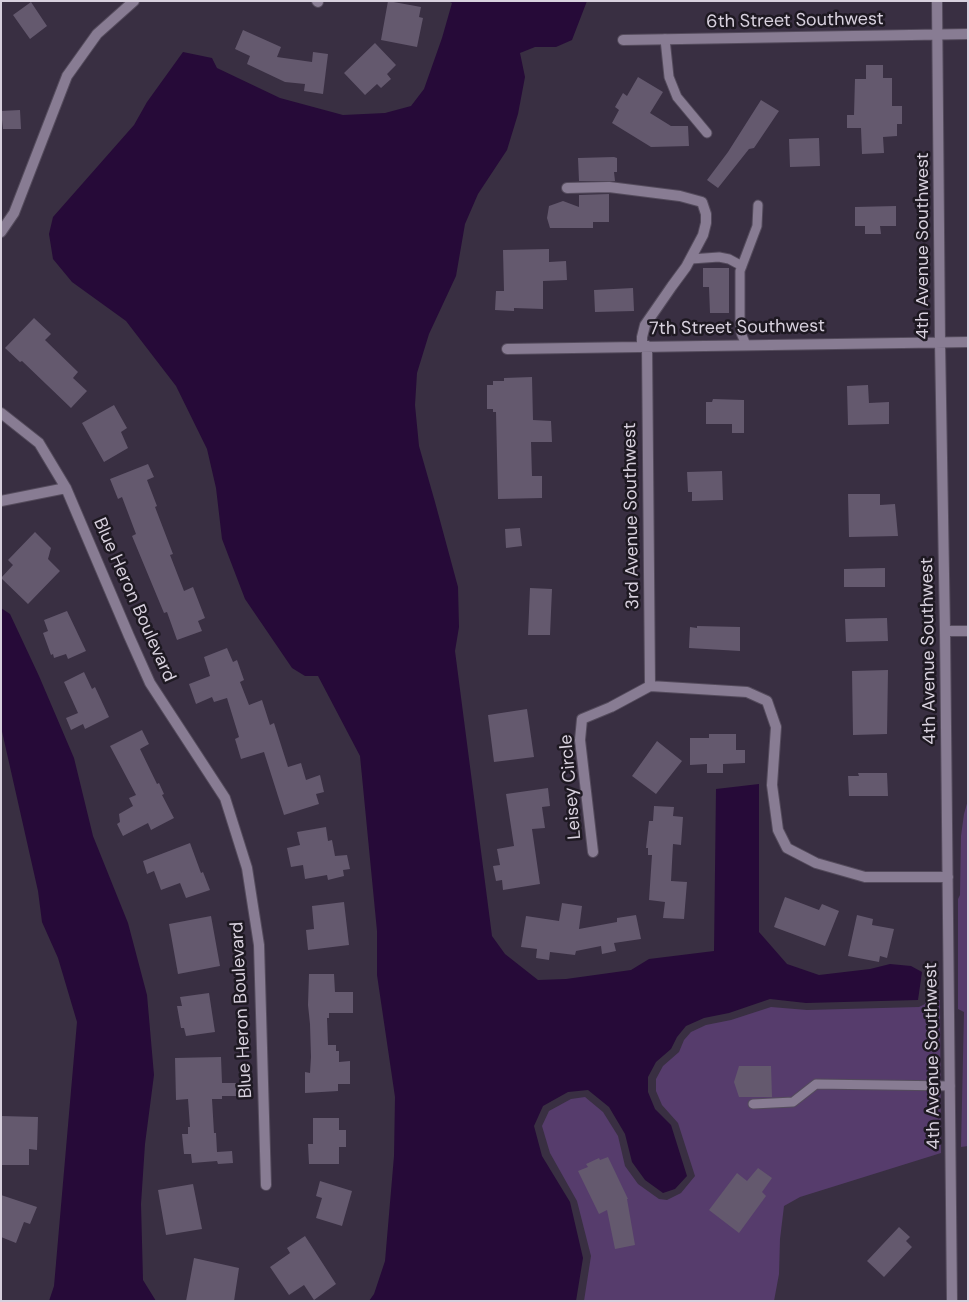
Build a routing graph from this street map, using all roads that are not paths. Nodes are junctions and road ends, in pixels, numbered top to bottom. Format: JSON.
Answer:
{"nodes":[{"id":1,"x":134,"y":1,"type":"edge"},
{"id":2,"x":937,"y":1,"type":"edge"},
{"id":3,"x":968,"y":34,"type":"edge"},
{"id":4,"x":937,"y":35,"type":"junction"},
{"id":5,"x":665,"y":39,"type":"junction"},
{"id":6,"x":623,"y":40,"type":"dead end"},
{"id":7,"x":707,"y":133,"type":"dead end"},
{"id":8,"x":568,"y":188,"type":"dead end"},
{"id":9,"x":758,"y":205,"type":"dead end"},
{"id":10,"x":1,"y":232,"type":"edge"},
{"id":11,"x":691,"y":259,"type":"junction"},
{"id":12,"x":742,"y":266,"type":"junction"},
{"id":13,"x":940,"y":342,"type":"junction"},
{"id":14,"x":968,"y":342,"type":"edge"},
{"id":15,"x":746,"y":344,"type":"junction"},
{"id":16,"x":645,"y":346,"type":"junction"},
{"id":17,"x":507,"y":349,"type":"dead end"},
{"id":18,"x":1,"y":413,"type":"edge"},
{"id":19,"x":66,"y":488,"type":"junction"},
{"id":20,"x":1,"y":500,"type":"edge"},
{"id":21,"x":945,"y":631,"type":"junction"},
{"id":22,"x":968,"y":631,"type":"edge"},
{"id":23,"x":650,"y":686,"type":"junction"},
{"id":24,"x":594,"y":852,"type":"dead end"},
{"id":25,"x":948,"y":877,"type":"junction"},
{"id":26,"x":950,"y":1086,"type":"junction"},
{"id":27,"x":753,"y":1104,"type":"dead end"},
{"id":28,"x":266,"y":1185,"type":"dead end"},
{"id":29,"x":952,"y":1301,"type":"edge"}],
"edges":[{"from":1,"to":10,"type":"street"},
{"from":2,"to":4,"type":"street","name":"4th Avenue Southwest"},
{"from":3,"to":4,"type":"street","name":"6th Street Southwest"},
{"from":4,"to":5,"type":"street","name":"6th Street Southwest"},
{"from":4,"to":13,"type":"street","name":"4th Avenue Southwest"},
{"from":5,"to":6,"type":"street","name":"6th Street Southwest"},
{"from":5,"to":7,"type":"lane"},
{"from":8,"to":11,"type":"street","name":"3rd Avenue Southwest"},
{"from":9,"to":12,"type":"lane"},
{"from":11,"to":12,"type":"lane"},
{"from":11,"to":16,"type":"street","name":"3rd Avenue Southwest"},
{"from":12,"to":15,"type":"lane"},
{"from":13,"to":14,"type":"street","name":"7th Street Southwest"},
{"from":13,"to":15,"type":"street","name":"7th Street Southwest"},
{"from":13,"to":21,"type":"street","name":"4th Avenue Southwest"},
{"from":15,"to":16,"type":"street","name":"7th Street Southwest"},
{"from":16,"to":17,"type":"street","name":"7th Street Southwest"},
{"from":16,"to":23,"type":"street","name":"3rd Avenue Southwest"},
{"from":18,"to":19,"type":"street","name":"Blue Heron Boulevard"},
{"from":19,"to":20,"type":"street"},
{"from":19,"to":28,"type":"street","name":"Blue Heron Boulevard"},
{"from":21,"to":22,"type":"street"},
{"from":21,"to":25,"type":"street","name":"4th Avenue Southwest"},
{"from":23,"to":24,"type":"street","name":"Leisey Circle"},
{"from":23,"to":25,"type":"street"},
{"from":25,"to":26,"type":"street","name":"4th Avenue Southwest"},
{"from":26,"to":27,"type":"lane"},
{"from":26,"to":29,"type":"street","name":"4th Avenue Southwest"}]}
